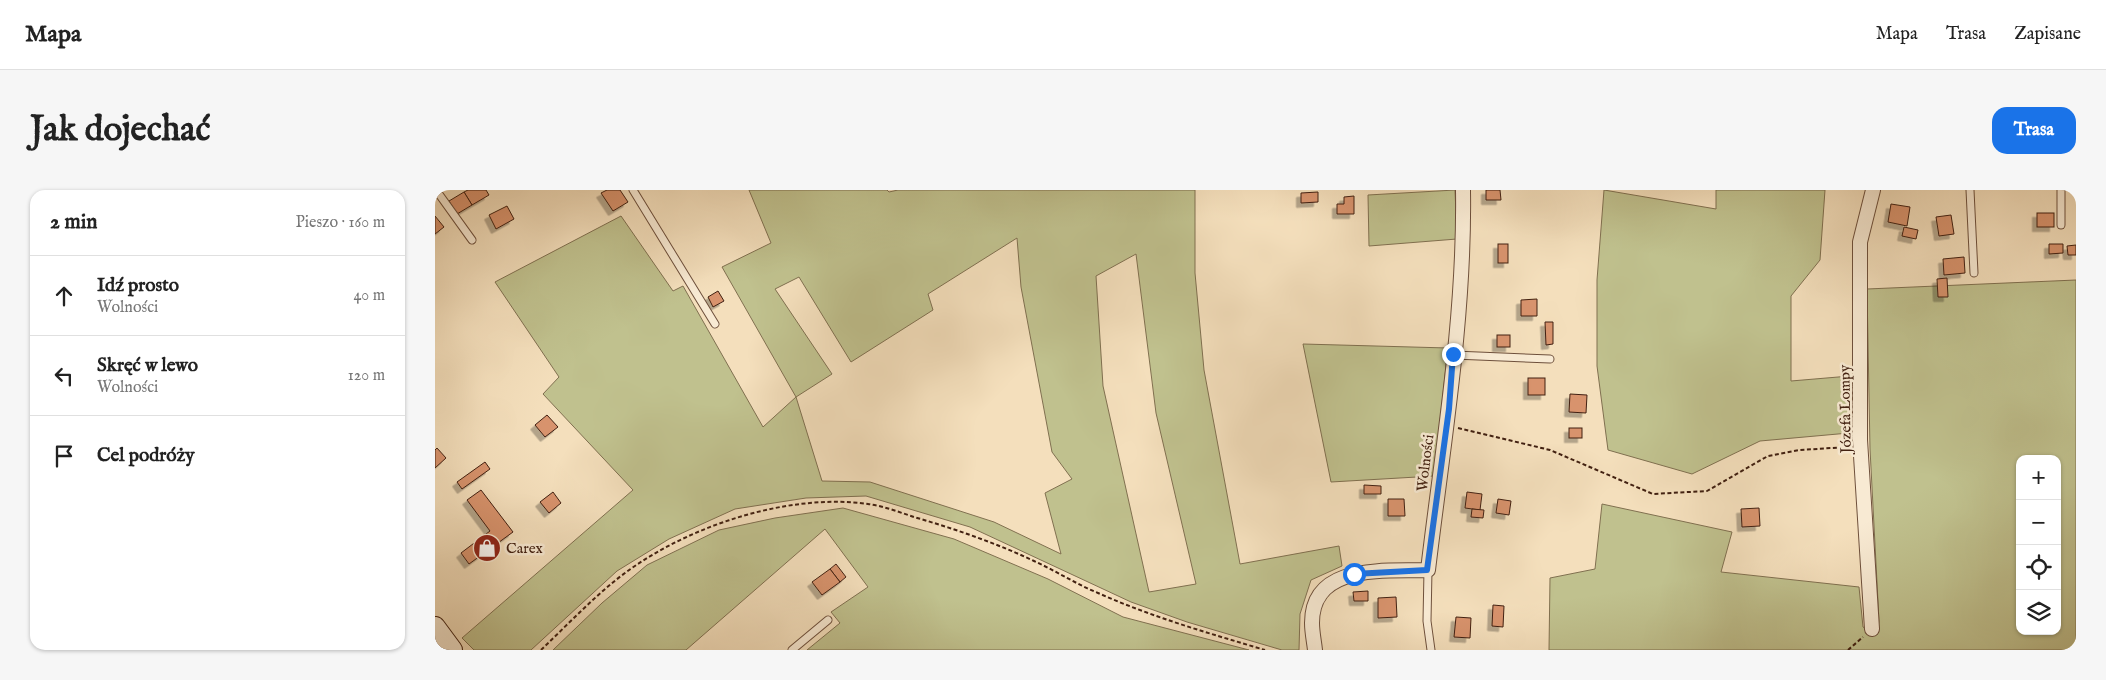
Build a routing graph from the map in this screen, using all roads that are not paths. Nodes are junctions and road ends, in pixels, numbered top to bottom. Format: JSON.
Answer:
{"nodes":[{"id":1,"x":436,"y":190,"type":"edge"},
{"id":2,"x":633,"y":190,"type":"edge"},
{"id":3,"x":1463,"y":190,"type":"edge"},
{"id":4,"x":1873,"y":190,"type":"edge"},
{"id":5,"x":1970,"y":190,"type":"edge"},
{"id":6,"x":2061,"y":190,"type":"edge"},
{"id":7,"x":2061,"y":225,"type":"dead end"},
{"id":8,"x":472,"y":240,"type":"dead end"},
{"id":9,"x":1974,"y":273,"type":"dead end"},
{"id":10,"x":715,"y":324,"type":"dead end"},
{"id":11,"x":1453,"y":354,"type":"junction"},
{"id":12,"x":1550,"y":359,"type":"dead end"},
{"id":13,"x":1427,"y":570,"type":"junction"},
{"id":14,"x":828,"y":620,"type":"dead end"},
{"id":15,"x":435,"y":627,"type":"edge"},
{"id":16,"x":1872,"y":629,"type":"road end"},
{"id":17,"x":452,"y":650,"type":"edge"},
{"id":18,"x":792,"y":650,"type":"edge"},
{"id":19,"x":1315,"y":650,"type":"edge"},
{"id":20,"x":1431,"y":650,"type":"edge"}],
"edges":[{"from":1,"to":8,"type":"lane"},
{"from":2,"to":10,"type":"lane"},
{"from":3,"to":11,"type":"street","name":"Wolności"},
{"from":4,"to":16,"type":"street","name":"Józefa Lompy"},
{"from":5,"to":9,"type":"lane"},
{"from":6,"to":7,"type":"lane"},
{"from":11,"to":12,"type":"lane"},
{"from":11,"to":13,"type":"street","name":"Wolności"},
{"from":13,"to":19,"type":"street"},
{"from":13,"to":20,"type":"lane"},
{"from":14,"to":18,"type":"lane"},
{"from":15,"to":17,"type":"main road"}]}
